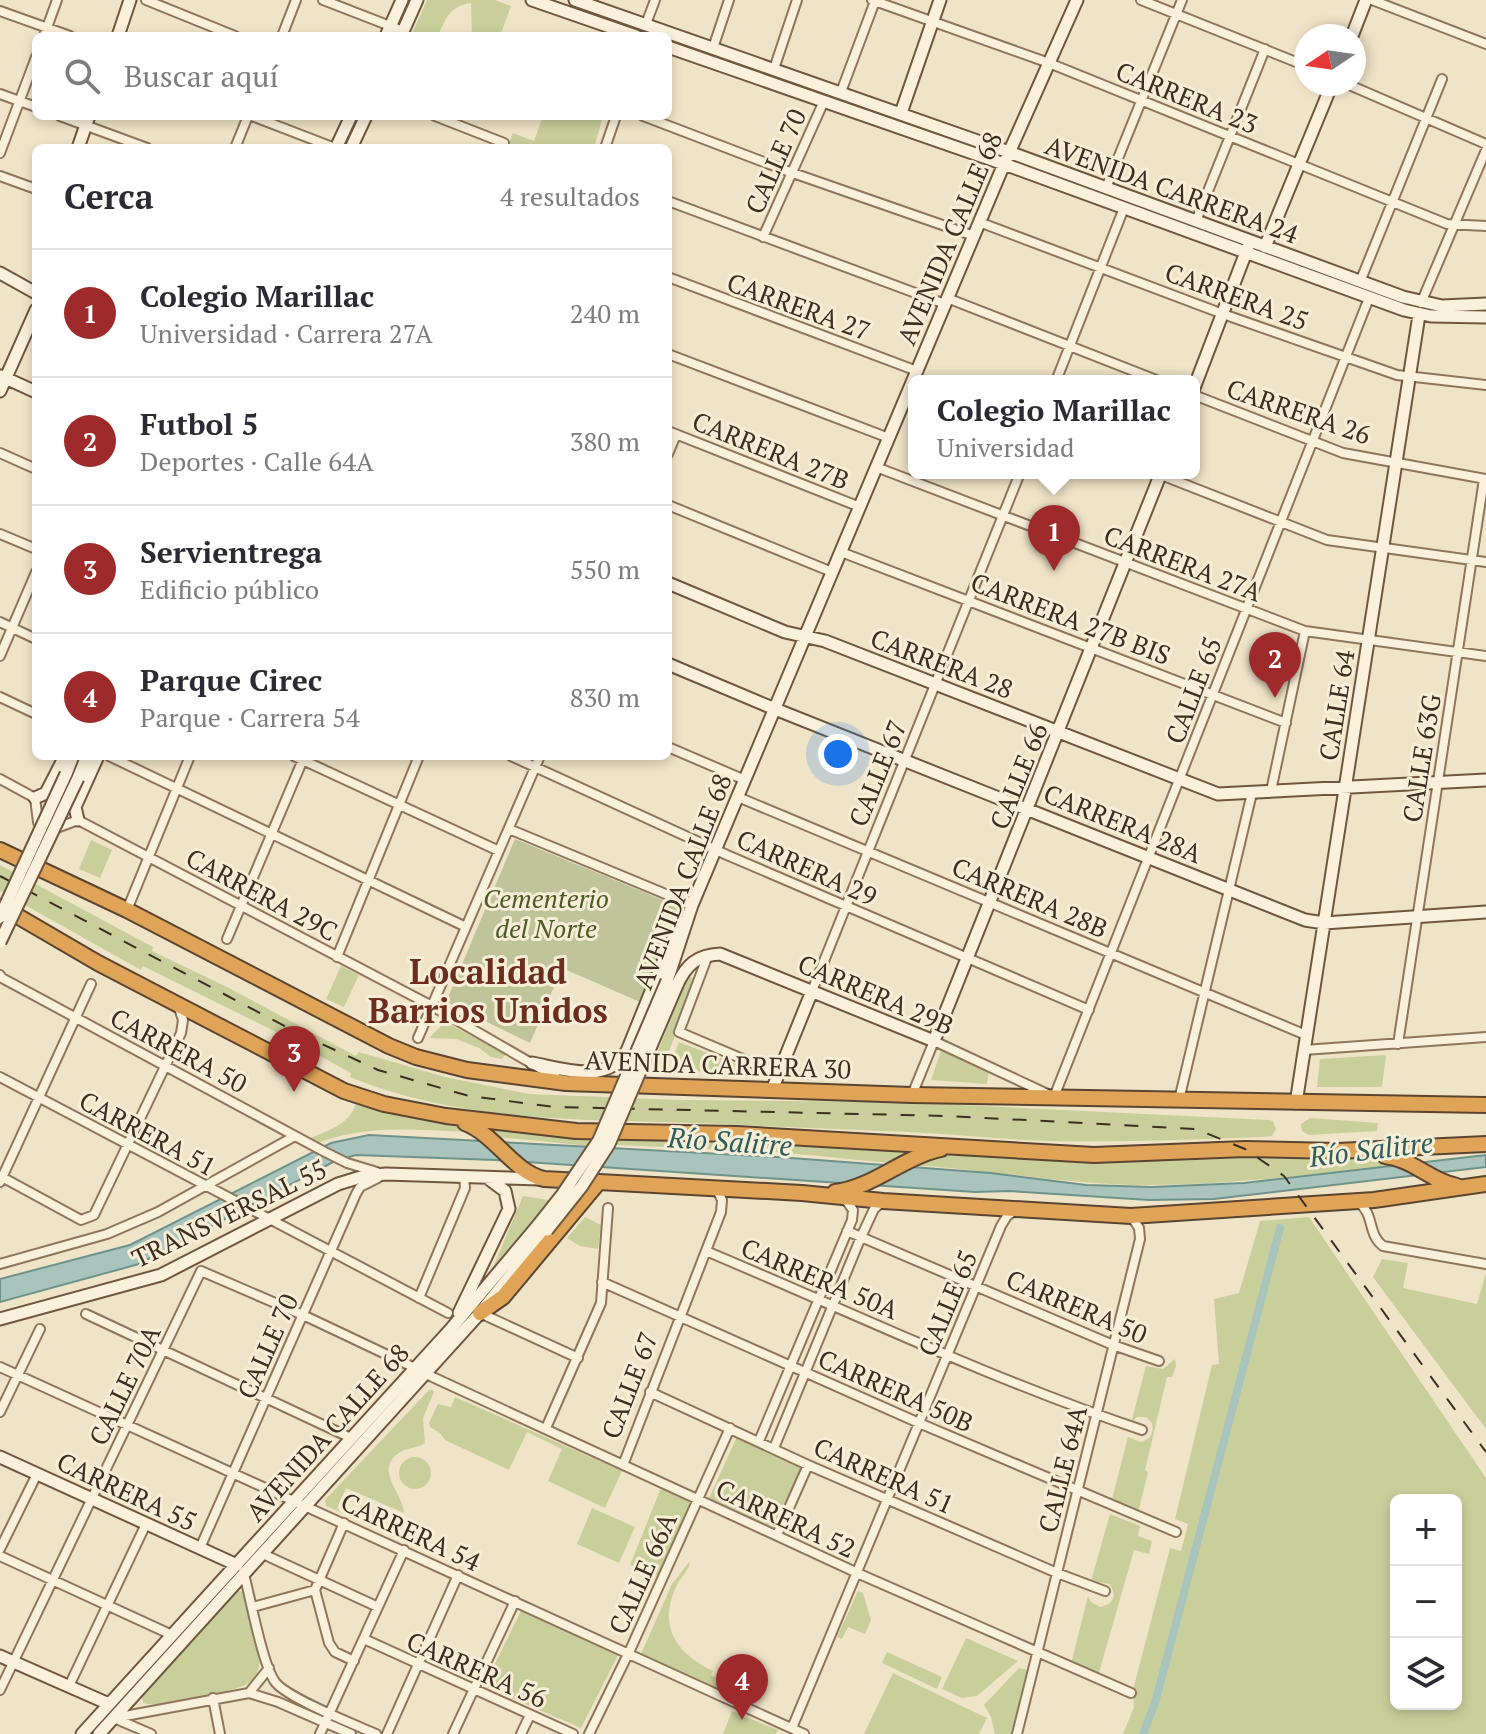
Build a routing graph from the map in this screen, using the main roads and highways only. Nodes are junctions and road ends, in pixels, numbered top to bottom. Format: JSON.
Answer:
{"nodes":[{"id":1,"x":130,"y":0,"type":"edge"},
{"id":2,"x":402,"y":0,"type":"edge"},
{"id":3,"x":417,"y":0,"type":"edge"},
{"id":4,"x":532,"y":0,"type":"edge"},
{"id":5,"x":575,"y":0,"type":"edge"},
{"id":6,"x":940,"y":0,"type":"edge"},
{"id":7,"x":1077,"y":0,"type":"edge"},
{"id":8,"x":1369,"y":0,"type":"edge"},
{"id":9,"x":1358,"y":24,"type":"edge"},
{"id":10,"x":388,"y":31,"type":"edge"},
{"id":11,"x":119,"y":32,"type":"edge"},
{"id":12,"x":403,"y":32,"type":"edge"},
{"id":13,"x":624,"y":32,"type":"edge"},
{"id":14,"x":668,"y":32,"type":"edge"},
{"id":15,"x":672,"y":33,"type":"edge"},
{"id":16,"x":672,"y":48,"type":"edge"},
{"id":17,"x":1327,"y":96,"type":"edge"},
{"id":18,"x":901,"y":113,"type":"junction"},
{"id":19,"x":349,"y":120,"type":"edge"},
{"id":20,"x":364,"y":120,"type":"edge"},
{"id":21,"x":87,"y":121,"type":"edge"},
{"id":22,"x":79,"y":144,"type":"edge"},
{"id":23,"x":338,"y":144,"type":"edge"},
{"id":24,"x":353,"y":144,"type":"edge"},
{"id":25,"x":1006,"y":158,"type":"junction"},
{"id":26,"x":1248,"y":247,"type":"junction"},
{"id":27,"x":1265,"y":247,"type":"junction"},
{"id":28,"x":0,"y":273,"type":"edge"},
{"id":29,"x":32,"y":291,"type":"edge"},
{"id":30,"x":1486,"y":304,"type":"edge"},
{"id":31,"x":1420,"y":309,"type":"junction"},
{"id":32,"x":1486,"y":317,"type":"edge"},
{"id":33,"x":32,"y":318,"type":"edge"},
{"id":34,"x":917,"y":375,"type":"edge"},
{"id":35,"x":1199,"y":375,"type":"edge"},
{"id":36,"x":3,"y":377,"type":"edge"},
{"id":37,"x":32,"y":390,"type":"edge"},
{"id":38,"x":0,"y":391,"type":"edge"},
{"id":39,"x":908,"y":395,"type":"edge"},
{"id":40,"x":1157,"y":479,"type":"edge"},
{"id":41,"x":672,"y":585,"type":"edge"},
{"id":42,"x":805,"y":636,"type":"junction"},
{"id":43,"x":672,"y":666,"type":"edge"},
{"id":44,"x":775,"y":709,"type":"junction"},
{"id":45,"x":1059,"y":732,"type":"junction"},
{"id":46,"x":63,"y":760,"type":"edge"},
{"id":47,"x":73,"y":760,"type":"edge"},
{"id":48,"x":84,"y":760,"type":"edge"},
{"id":49,"x":96,"y":760,"type":"edge"},
{"id":50,"x":72,"y":776,"type":"junction"},
{"id":51,"x":1486,"y":780,"type":"edge"},
{"id":52,"x":1345,"y":786,"type":"junction"},
{"id":53,"x":35,"y":798,"type":"road end"},
{"id":54,"x":1028,"y":809,"type":"junction"},
{"id":55,"x":78,"y":820,"type":"road end"},
{"id":56,"x":0,"y":850,"type":"edge"},
{"id":57,"x":692,"y":905,"type":"junction"},
{"id":58,"x":0,"y":906,"type":"edge"},
{"id":59,"x":1486,"y":912,"type":"edge"},
{"id":60,"x":0,"y":917,"type":"edge"},
{"id":61,"x":1324,"y":923,"type":"junction"},
{"id":62,"x":0,"y":942,"type":"edge"},
{"id":63,"x":708,"y":955,"type":"joint"},
{"id":64,"x":672,"y":983,"type":"junction"},
{"id":65,"x":812,"y":991,"type":"junction"},
{"id":66,"x":934,"y":1041,"type":"joint"},
{"id":67,"x":532,"y":1063,"type":"road end"},
{"id":68,"x":772,"y":1090,"type":"junction"},
{"id":69,"x":1296,"y":1103,"type":"junction"},
{"id":70,"x":1486,"y":1105,"type":"edge"},
{"id":71,"x":446,"y":1116,"type":"junction"},
{"id":72,"x":1486,"y":1144,"type":"edge"},
{"id":73,"x":960,"y":1145,"type":"junction"},
{"id":74,"x":1337,"y":1151,"type":"junction"},
{"id":75,"x":481,"y":1176,"type":"junction"},
{"id":76,"x":544,"y":1179,"type":"junction"},
{"id":77,"x":598,"y":1183,"type":"junction"},
{"id":78,"x":1486,"y":1184,"type":"edge"},
{"id":79,"x":1465,"y":1187,"type":"junction"},
{"id":80,"x":802,"y":1193,"type":"junction"},
{"id":81,"x":543,"y":1227,"type":"junction"},
{"id":82,"x":480,"y":1313,"type":"junction"},
{"id":83,"x":0,"y":1319,"type":"edge"},
{"id":84,"x":450,"y":1330,"type":"junction"},
{"id":85,"x":420,"y":1371,"type":"junction"},
{"id":86,"x":0,"y":1457,"type":"edge"},
{"id":87,"x":301,"y":1503,"type":"junction"},
{"id":88,"x":240,"y":1570,"type":"junction"},
{"id":89,"x":0,"y":1656,"type":"edge"},
{"id":90,"x":109,"y":1704,"type":"junction"},
{"id":91,"x":82,"y":1734,"type":"edge"},
{"id":92,"x":99,"y":1734,"type":"edge"}],
"edges":[{"from":1,"to":11,"type":"main road"},
{"from":2,"to":10,"type":"main road"},
{"from":3,"to":12,"type":"main road"},
{"from":4,"to":13,"type":"main road"},
{"from":5,"to":14,"type":"main road","name":"AVENIDA CARRERA 24"},
{"from":6,"to":18,"type":"main road"},
{"from":7,"to":25,"type":"main road","name":"AVENIDA CALLE 68"},
{"from":8,"to":9,"type":"main road"},
{"from":15,"to":18,"type":"main road","name":"AVENIDA CARRERA 24"},
{"from":16,"to":25,"type":"main road","name":"AVENIDA CARRERA 24"},
{"from":17,"to":27,"type":"main road"},
{"from":18,"to":25,"type":"main road","name":"AVENIDA CARRERA 24"},
{"from":19,"to":23,"type":"main road"},
{"from":20,"to":24,"type":"main road"},
{"from":21,"to":22,"type":"main road"},
{"from":25,"to":26,"type":"main road","name":"AVENIDA CARRERA 24"},
{"from":25,"to":26,"type":"main road","name":"AVENIDA CARRERA 24"},
{"from":25,"to":34,"type":"main road","name":"AVENIDA CALLE 68"},
{"from":26,"to":27,"type":"main road"},
{"from":26,"to":31,"type":"main road","name":"AVENIDA CARRERA 24"},
{"from":26,"to":35,"type":"main road"},
{"from":27,"to":31,"type":"main road","name":"AVENIDA CARRERA 24"},
{"from":28,"to":29,"type":"main road"},
{"from":30,"to":31,"type":"main road","name":"AVENIDA CARRERA 24"},
{"from":31,"to":32,"type":"main road","name":"AVENIDA CARRERA 24"},
{"from":31,"to":52,"type":"main road","name":"CALLE 64"},
{"from":33,"to":36,"type":"main road"},
{"from":36,"to":37,"type":"main road"},
{"from":36,"to":38,"type":"main road"},
{"from":39,"to":42,"type":"main road","name":"AVENIDA CALLE 68"},
{"from":40,"to":45,"type":"main road","name":"CALLE 66"},
{"from":41,"to":42,"type":"main road","name":"CARRERA 28"},
{"from":42,"to":44,"type":"main road","name":"AVENIDA CALLE 68"},
{"from":42,"to":45,"type":"main road","name":"CARRERA 28"},
{"from":43,"to":44,"type":"main road","name":"CARRERA 28A"},
{"from":44,"to":54,"type":"main road","name":"CARRERA 28A"},
{"from":44,"to":57,"type":"main road","name":"AVENIDA CALLE 68"},
{"from":45,"to":52,"type":"main road","name":"CARRERA 28"},
{"from":45,"to":54,"type":"main road","name":"CALLE 66"},
{"from":46,"to":53,"type":"main road"},
{"from":47,"to":50,"type":"main road"},
{"from":48,"to":50,"type":"main road"},
{"from":49,"to":55,"type":"main road"},
{"from":50,"to":60,"type":"main road","bridge":true},
{"from":50,"to":62,"type":"main road","bridge":true},
{"from":51,"to":52,"type":"main road","name":"CARRERA 28"},
{"from":52,"to":61,"type":"main road","name":"CALLE 64"},
{"from":54,"to":61,"type":"main road","name":"CARRERA 28A"},
{"from":54,"to":66,"type":"main road","name":"CALLE 66"},
{"from":56,"to":68,"type":"highway","name":"AVENIDA CARRERA 30"},
{"from":57,"to":64,"type":"main road","name":"AVENIDA CALLE 68"},
{"from":57,"to":67,"type":"main road"},
{"from":58,"to":71,"type":"highway"},
{"from":59,"to":61,"type":"main road","name":"CARRERA 28A"},
{"from":61,"to":69,"type":"main road","name":"CALLE 64"},
{"from":63,"to":64,"type":"main road","name":"AVENIDA CALLE 68"},
{"from":63,"to":65,"type":"main road","name":"CARRERA 29B"},
{"from":64,"to":81,"type":"main road","name":"AVENIDA CALLE 68","bridge":true},
{"from":65,"to":66,"type":"main road","name":"CARRERA 29B"},
{"from":65,"to":68,"type":"main road","name":"CALLE 67"},
{"from":68,"to":69,"type":"highway","name":"AVENIDA CARRERA 30"},
{"from":69,"to":70,"type":"highway","name":"AVENIDA CARRERA 30"},
{"from":71,"to":73,"type":"highway"},
{"from":71,"to":76,"type":"highway"},
{"from":72,"to":74,"type":"highway"},
{"from":73,"to":74,"type":"highway"},
{"from":73,"to":80,"type":"highway"},
{"from":74,"to":79,"type":"highway"},
{"from":75,"to":76,"type":"main road"},
{"from":75,"to":83,"type":"main road","name":"TRANSVERSAL 55"},
{"from":75,"to":84,"type":"main road"},
{"from":76,"to":77,"type":"highway"},
{"from":77,"to":80,"type":"highway"},
{"from":77,"to":82,"type":"highway"},
{"from":78,"to":79,"type":"highway"},
{"from":79,"to":80,"type":"highway"},
{"from":81,"to":82,"type":"main road","name":"AVENIDA CALLE 68"},
{"from":81,"to":84,"type":"main road","name":"AVENIDA CALLE 68"},
{"from":82,"to":85,"type":"main road","name":"AVENIDA CALLE 68"},
{"from":84,"to":85,"type":"main road","name":"AVENIDA CALLE 68"},
{"from":85,"to":87,"type":"main road","name":"AVENIDA CALLE 68"},
{"from":85,"to":87,"type":"main road","name":"AVENIDA CALLE 68"},
{"from":86,"to":88,"type":"main road","name":"CARRERA 55"},
{"from":87,"to":88,"type":"main road","name":"AVENIDA CALLE 68"},
{"from":87,"to":88,"type":"main road","name":"AVENIDA CALLE 68"},
{"from":88,"to":90,"type":"main road","name":"AVENIDA CALLE 68"},
{"from":88,"to":92,"type":"main road","name":"AVENIDA CALLE 68"},
{"from":89,"to":90,"type":"main road"},
{"from":90,"to":91,"type":"main road","name":"AVENIDA CALLE 68"}]}
